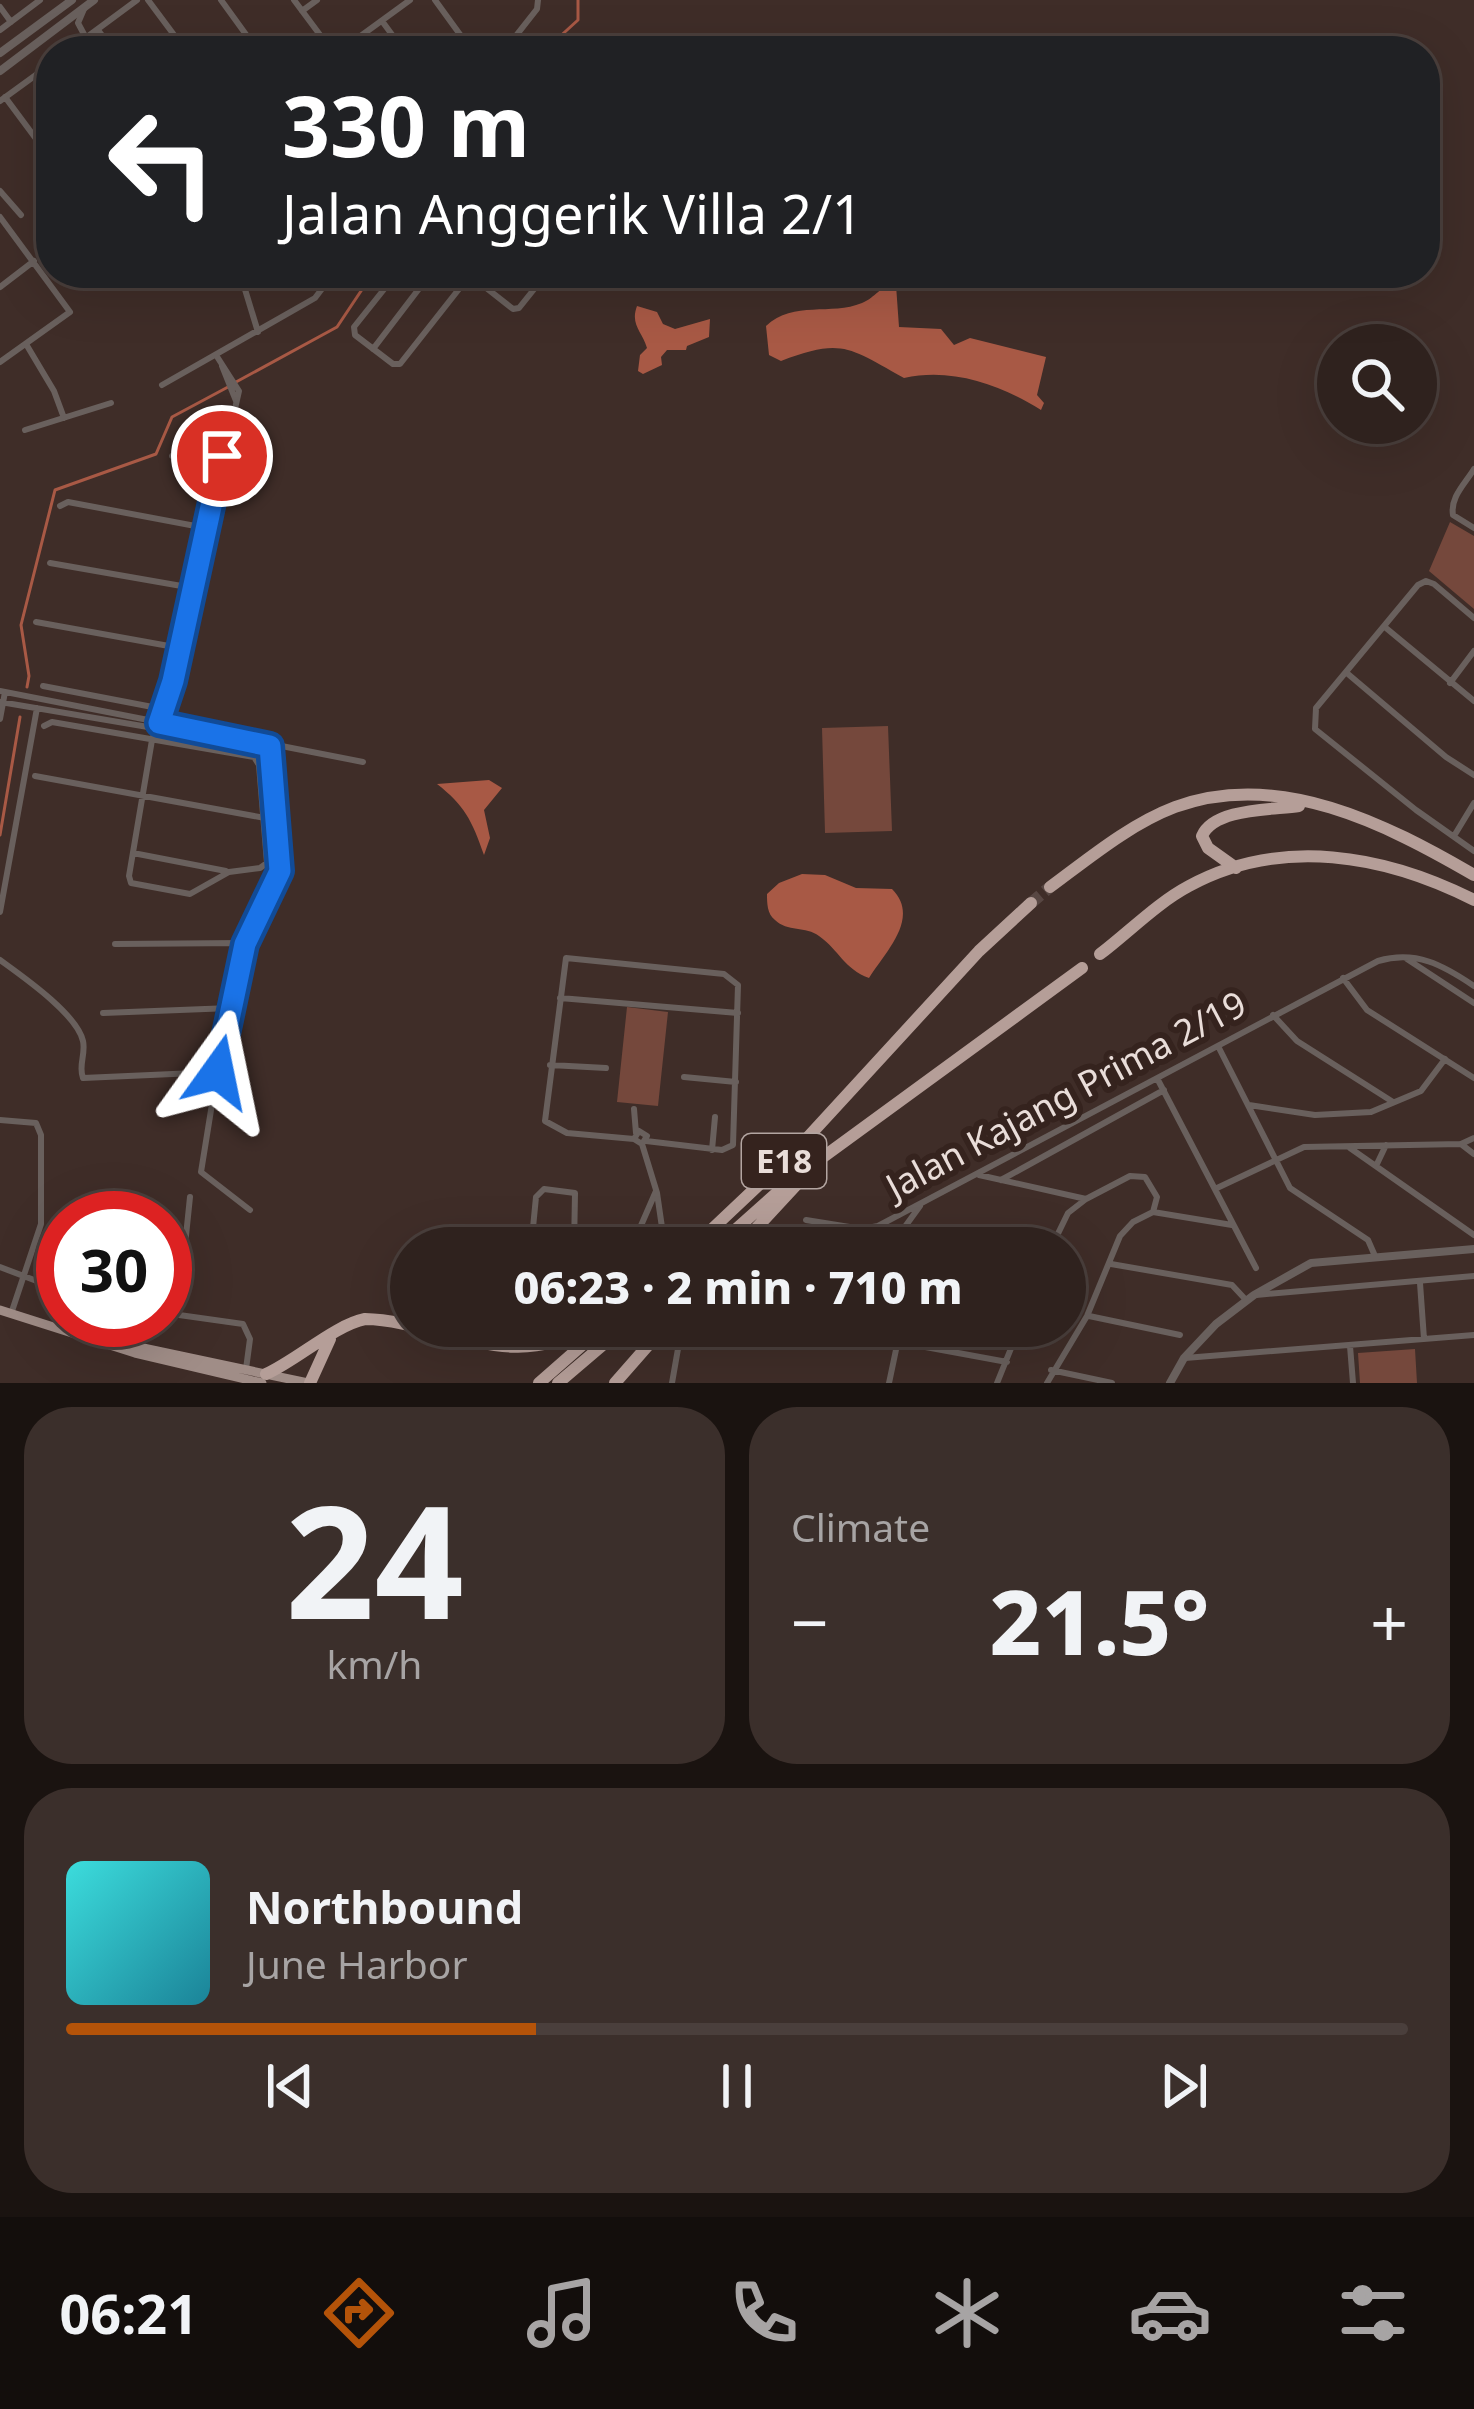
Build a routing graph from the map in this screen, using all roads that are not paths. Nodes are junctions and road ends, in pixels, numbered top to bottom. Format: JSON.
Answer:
{"nodes":[{"id":1,"x":40,"y":0,"type":"edge"},
{"id":2,"x":72,"y":0,"type":"edge"},
{"id":3,"x":137,"y":0,"type":"edge"},
{"id":4,"x":148,"y":0,"type":"edge"},
{"id":5,"x":220,"y":0,"type":"edge"},
{"id":6,"x":294,"y":0,"type":"edge"},
{"id":7,"x":317,"y":0,"type":"edge"},
{"id":8,"x":410,"y":0,"type":"edge"},
{"id":9,"x":435,"y":0,"type":"edge"},
{"id":10,"x":538,"y":0,"type":"edge"},
{"id":11,"x":90,"y":3,"type":"edge"},
{"id":12,"x":0,"y":7,"type":"edge"},
{"id":13,"x":302,"y":11,"type":"junction"},
{"id":14,"x":382,"y":21,"type":"junction"},
{"id":15,"x":11,"y":22,"type":"junction"},
{"id":16,"x":98,"y":29,"type":"junction"},
{"id":17,"x":0,"y":30,"type":"edge"},
{"id":18,"x":46,"y":36,"type":"edge"},
{"id":19,"x":85,"y":36,"type":"edge"},
{"id":20,"x":89,"y":36,"type":"edge"},
{"id":21,"x":103,"y":36,"type":"edge"},
{"id":22,"x":175,"y":36,"type":"edge"},
{"id":23,"x":247,"y":36,"type":"edge"},
{"id":24,"x":323,"y":36,"type":"edge"},
{"id":25,"x":359,"y":36,"type":"edge"},
{"id":26,"x":393,"y":36,"type":"edge"},
{"id":27,"x":461,"y":36,"type":"edge"},
{"id":28,"x":516,"y":36,"type":"edge"},
{"id":29,"x":36,"y":44,"type":"edge"},
{"id":30,"x":0,"y":53,"type":"edge"},
{"id":31,"x":0,"y":71,"type":"edge"},
{"id":32,"x":36,"y":75,"type":"edge"},
{"id":33,"x":2,"y":99,"type":"edge"},
{"id":34,"x":36,"y":141,"type":"edge"},
{"id":35,"x":0,"y":190,"type":"edge"},
{"id":36,"x":21,"y":215,"type":"dead end"},
{"id":37,"x":0,"y":218,"type":"edge"},
{"id":38,"x":34,"y":261,"type":"junction"},
{"id":39,"x":36,"y":264,"type":"edge"},
{"id":40,"x":0,"y":287,"type":"edge"},
{"id":41,"x":55,"y":288,"type":"edge"},
{"id":42,"x":245,"y":288,"type":"edge"},
{"id":43,"x":323,"y":288,"type":"edge"},
{"id":44,"x":385,"y":288,"type":"edge"},
{"id":45,"x":420,"y":288,"type":"edge"},
{"id":46,"x":458,"y":288,"type":"edge"},
{"id":47,"x":487,"y":288,"type":"edge"},
{"id":48,"x":535,"y":288,"type":"edge"},
{"id":49,"x":258,"y":332,"type":"junction"},
{"id":50,"x":26,"y":344,"type":"junction"},
{"id":51,"x":373,"y":349,"type":"junction"},
{"id":52,"x":217,"y":355,"type":"junction"},
{"id":53,"x":0,"y":362,"type":"edge"},
{"id":54,"x":163,"y":385,"type":"dead end"},
{"id":55,"x":111,"y":404,"type":"dead end"},
{"id":56,"x":64,"y":418,"type":"junction"},
{"id":57,"x":25,"y":430,"type":"dead end"},
{"id":58,"x":172,"y":456,"type":"dead end"},
{"id":59,"x":220,"y":467,"type":"junction"},
{"id":60,"x":1474,"y":469,"type":"edge"},
{"id":61,"x":60,"y":506,"type":"dead end"},
{"id":62,"x":206,"y":528,"type":"junction"},
{"id":63,"x":1474,"y":528,"type":"edge"},
{"id":64,"x":50,"y":563,"type":"dead end"},
{"id":65,"x":193,"y":588,"type":"junction"},
{"id":66,"x":1474,"y":619,"type":"edge"},
{"id":67,"x":36,"y":622,"type":"dead end"},
{"id":68,"x":1385,"y":628,"type":"junction"},
{"id":69,"x":180,"y":648,"type":"junction"},
{"id":70,"x":1474,"y":651,"type":"edge"},
{"id":71,"x":1348,"y":674,"type":"junction"},
{"id":72,"x":1450,"y":682,"type":"junction"},
{"id":73,"x":43,"y":686,"type":"dead end"},
{"id":74,"x":3,"y":691,"type":"edge"},
{"id":75,"x":1474,"y":701,"type":"edge"},
{"id":76,"x":2,"y":702,"type":"edge"},
{"id":77,"x":37,"y":708,"type":"junction"},
{"id":78,"x":165,"y":709,"type":"junction"},
{"id":79,"x":0,"y":715,"type":"edge"},
{"id":80,"x":159,"y":723,"type":"junction"},
{"id":81,"x":44,"y":726,"type":"dead end"},
{"id":82,"x":152,"y":740,"type":"junction"},
{"id":83,"x":270,"y":746,"type":"junction"},
{"id":84,"x":362,"y":762,"type":"dead end"},
{"id":85,"x":1474,"y":775,"type":"edge"},
{"id":86,"x":35,"y":776,"type":"dead end"},
{"id":87,"x":141,"y":795,"type":"junction"},
{"id":88,"x":1474,"y":803,"type":"edge"},
{"id":89,"x":1314,"y":804,"type":"junction"},
{"id":90,"x":265,"y":818,"type":"junction"},
{"id":91,"x":1454,"y":836,"type":"junction"},
{"id":92,"x":1474,"y":851,"type":"edge"},
{"id":93,"x":132,"y":853,"type":"junction"},
{"id":94,"x":1235,"y":868,"type":"junction"},
{"id":95,"x":230,"y":872,"type":"junction"},
{"id":96,"x":1474,"y":875,"type":"edge"},
{"id":97,"x":1050,"y":887,"type":"tunnel mouth"},
{"id":98,"x":1474,"y":900,"type":"edge"},
{"id":99,"x":1031,"y":903,"type":"tunnel mouth"},
{"id":100,"x":0,"y":912,"type":"edge"},
{"id":101,"x":115,"y":944,"type":"dead end"},
{"id":102,"x":245,"y":944,"type":"junction"},
{"id":103,"x":1100,"y":954,"type":"dead end"},
{"id":104,"x":1404,"y":957,"type":"junction"},
{"id":105,"x":0,"y":960,"type":"edge"},
{"id":106,"x":1082,"y":968,"type":"dead end"},
{"id":107,"x":1343,"y":978,"type":"junction"},
{"id":108,"x":1474,"y":986,"type":"edge"},
{"id":109,"x":560,"y":998,"type":"junction"},
{"id":110,"x":1474,"y":1003,"type":"edge"},
{"id":111,"x":231,"y":1007,"type":"junction"},
{"id":112,"x":103,"y":1013,"type":"dead end"},
{"id":113,"x":738,"y":1013,"type":"junction"},
{"id":114,"x":1273,"y":1015,"type":"junction"},
{"id":115,"x":1218,"y":1046,"type":"junction"},
{"id":116,"x":1445,"y":1059,"type":"junction"},
{"id":117,"x":550,"y":1064,"type":"junction"},
{"id":118,"x":606,"y":1068,"type":"dead end"},
{"id":119,"x":218,"y":1072,"type":"junction"},
{"id":120,"x":685,"y":1077,"type":"dead end"},
{"id":121,"x":1157,"y":1078,"type":"junction"},
{"id":122,"x":1474,"y":1078,"type":"edge"},
{"id":123,"x":736,"y":1082,"type":"junction"},
{"id":124,"x":1164,"y":1090,"type":"junction"},
{"id":125,"x":1393,"y":1102,"type":"junction"},
{"id":126,"x":1250,"y":1106,"type":"junction"},
{"id":127,"x":634,"y":1109,"type":"dead end"},
{"id":128,"x":715,"y":1117,"type":"dead end"},
{"id":129,"x":0,"y":1120,"type":"edge"},
{"id":130,"x":1474,"y":1138,"type":"edge"},
{"id":131,"x":640,"y":1139,"type":"junction"},
{"id":132,"x":1461,"y":1144,"type":"junction"},
{"id":133,"x":1386,"y":1145,"type":"junction"},
{"id":134,"x":1347,"y":1146,"type":"junction"},
{"id":135,"x":712,"y":1150,"type":"junction"},
{"id":136,"x":1474,"y":1154,"type":"edge"},
{"id":137,"x":1276,"y":1160,"type":"junction"},
{"id":138,"x":817,"y":1164,"type":"junction"},
{"id":139,"x":1376,"y":1166,"type":"junction"},
{"id":140,"x":976,"y":1175,"type":"junction"},
{"id":141,"x":1001,"y":1180,"type":"junction"},
{"id":142,"x":1217,"y":1188,"type":"junction"},
{"id":143,"x":656,"y":1190,"type":"junction"},
{"id":144,"x":1086,"y":1198,"type":"junction"},
{"id":145,"x":922,"y":1203,"type":"junction"},
{"id":146,"x":250,"y":1210,"type":"dead end"},
{"id":147,"x":1153,"y":1212,"type":"junction"},
{"id":148,"x":806,"y":1220,"type":"dead end"},
{"id":149,"x":1234,"y":1225,"type":"junction"},
{"id":150,"x":878,"y":1226,"type":"joint"},
{"id":151,"x":533,"y":1227,"type":"edge"},
{"id":152,"x":574,"y":1227,"type":"edge"},
{"id":153,"x":641,"y":1227,"type":"edge"},
{"id":154,"x":664,"y":1227,"type":"edge"},
{"id":155,"x":715,"y":1227,"type":"edge"},
{"id":156,"x":739,"y":1227,"type":"edge"},
{"id":157,"x":758,"y":1227,"type":"edge"},
{"id":158,"x":905,"y":1227,"type":"edge"},
{"id":159,"x":1061,"y":1227,"type":"edge"},
{"id":160,"x":1474,"y":1235,"type":"edge"},
{"id":161,"x":1474,"y":1249,"type":"edge"},
{"id":162,"x":1376,"y":1256,"type":"junction"},
{"id":163,"x":1111,"y":1264,"type":"junction"},
{"id":164,"x":0,"y":1267,"type":"edge"},
{"id":165,"x":1256,"y":1268,"type":"dead end"},
{"id":166,"x":24,"y":1276,"type":"junction"},
{"id":167,"x":1474,"y":1276,"type":"edge"},
{"id":168,"x":36,"y":1281,"type":"edge"},
{"id":169,"x":1420,"y":1281,"type":"junction"},
{"id":170,"x":1250,"y":1298,"type":"junction"},
{"id":171,"x":6,"y":1312,"type":"edge"},
{"id":172,"x":1087,"y":1316,"type":"junction"},
{"id":173,"x":192,"y":1317,"type":"edge"},
{"id":174,"x":36,"y":1321,"type":"edge"},
{"id":175,"x":390,"y":1322,"type":"edge"},
{"id":176,"x":1180,"y":1335,"type":"dead end"},
{"id":177,"x":1474,"y":1335,"type":"edge"},
{"id":178,"x":330,"y":1337,"type":"junction"},
{"id":179,"x":1424,"y":1339,"type":"junction"},
{"id":180,"x":1350,"y":1346,"type":"junction"},
{"id":181,"x":120,"y":1347,"type":"edge"},
{"id":182,"x":141,"y":1347,"type":"edge"},
{"id":183,"x":580,"y":1347,"type":"edge"},
{"id":184,"x":601,"y":1347,"type":"edge"},
{"id":185,"x":647,"y":1347,"type":"edge"},
{"id":186,"x":678,"y":1347,"type":"edge"},
{"id":187,"x":897,"y":1347,"type":"edge"},
{"id":188,"x":925,"y":1347,"type":"edge"},
{"id":189,"x":1012,"y":1347,"type":"edge"},
{"id":190,"x":1184,"y":1358,"type":"junction"},
{"id":191,"x":1007,"y":1362,"type":"junction"},
{"id":192,"x":246,"y":1369,"type":"junction"},
{"id":193,"x":1051,"y":1370,"type":"junction"},
{"id":194,"x":264,"y":1378,"type":"edge"},
{"id":195,"x":539,"y":1382,"type":"edge"},
{"id":196,"x":309,"y":1383,"type":"edge"},
{"id":197,"x":559,"y":1383,"type":"edge"},
{"id":198,"x":615,"y":1383,"type":"edge"},
{"id":199,"x":672,"y":1383,"type":"edge"},
{"id":200,"x":890,"y":1383,"type":"edge"},
{"id":201,"x":997,"y":1383,"type":"edge"},
{"id":202,"x":1047,"y":1383,"type":"edge"},
{"id":203,"x":1112,"y":1383,"type":"edge"},
{"id":204,"x":1170,"y":1383,"type":"edge"},
{"id":205,"x":1353,"y":1383,"type":"edge"}],
"edges":[{"from":1,"to":15,"type":"street"},
{"from":2,"to":30,"type":"street"},
{"from":3,"to":16,"type":"street"},
{"from":4,"to":22,"type":"street"},
{"from":5,"to":23,"type":"street"},
{"from":6,"to":13,"type":"street"},
{"from":7,"to":13,"type":"street"},
{"from":8,"to":14,"type":"street"},
{"from":9,"to":27,"type":"street"},
{"from":10,"to":28,"type":"street"},
{"from":11,"to":18,"type":"street"},
{"from":11,"to":19,"type":"street"},
{"from":12,"to":15,"type":"street"},
{"from":13,"to":24,"type":"street"},
{"from":14,"to":25,"type":"street"},
{"from":14,"to":26,"type":"street"},
{"from":15,"to":17,"type":"street"},
{"from":16,"to":20,"type":"street"},
{"from":16,"to":21,"type":"street"},
{"from":29,"to":31,"type":"street"},
{"from":32,"to":33,"type":"street"},
{"from":33,"to":34,"type":"street"},
{"from":35,"to":36,"type":"street"},
{"from":37,"to":38,"type":"street"},
{"from":38,"to":39,"type":"street"},
{"from":38,"to":40,"type":"street"},
{"from":41,"to":50,"type":"street"},
{"from":42,"to":49,"type":"street"},
{"from":43,"to":49,"type":"street"},
{"from":44,"to":51,"type":"street"},
{"from":45,"to":51,"type":"street"},
{"from":46,"to":51,"type":"street"},
{"from":47,"to":48,"type":"street"},
{"from":49,"to":52,"type":"street"},
{"from":50,"to":53,"type":"street"},
{"from":50,"to":56,"type":"street"},
{"from":52,"to":54,"type":"street"},
{"from":52,"to":59,"type":"street"},
{"from":55,"to":56,"type":"street"},
{"from":56,"to":57,"type":"street"},
{"from":58,"to":59,"type":"street"},
{"from":59,"to":62,"type":"street"},
{"from":60,"to":63,"type":"street"},
{"from":61,"to":62,"type":"street"},
{"from":62,"to":65,"type":"street"},
{"from":64,"to":65,"type":"street"},
{"from":65,"to":69,"type":"street"},
{"from":66,"to":68,"type":"street"},
{"from":67,"to":69,"type":"street"},
{"from":68,"to":71,"type":"street"},
{"from":68,"to":72,"type":"street"},
{"from":69,"to":78,"type":"street"},
{"from":70,"to":72,"type":"street"},
{"from":71,"to":85,"type":"street"},
{"from":71,"to":91,"type":"street"},
{"from":72,"to":75,"type":"street"},
{"from":73,"to":78,"type":"street"},
{"from":74,"to":76,"type":"street"},
{"from":74,"to":80,"type":"street"},
{"from":76,"to":77,"type":"street"},
{"from":76,"to":79,"type":"street"},
{"from":77,"to":80,"type":"street"},
{"from":77,"to":100,"type":"street"},
{"from":78,"to":80,"type":"street"},
{"from":80,"to":82,"type":"street"},
{"from":80,"to":83,"type":"street"},
{"from":81,"to":82,"type":"street"},
{"from":82,"to":87,"type":"street"},
{"from":82,"to":90,"type":"street"},
{"from":83,"to":84,"type":"street"},
{"from":83,"to":102,"type":"street"},
{"from":86,"to":87,"type":"street"},
{"from":87,"to":90,"type":"street"},
{"from":87,"to":93,"type":"street"},
{"from":88,"to":91,"type":"street"},
{"from":89,"to":94,"type":"highway"},
{"from":89,"to":96,"type":"highway"},
{"from":89,"to":97,"type":"highway"},
{"from":90,"to":95,"type":"street"},
{"from":91,"to":92,"type":"street"},
{"from":93,"to":95,"type":"street"},
{"from":93,"to":95,"type":"street"},
{"from":94,"to":98,"type":"highway"},
{"from":94,"to":103,"type":"highway"},
{"from":99,"to":155,"type":"highway","number":"E18"},
{"from":101,"to":102,"type":"street"},
{"from":102,"to":111,"type":"street"},
{"from":104,"to":107,"type":"street","name":"Jalan Kajang Prima 2/19"},
{"from":104,"to":108,"type":"street"},
{"from":104,"to":110,"type":"street"},
{"from":105,"to":119,"type":"street"},
{"from":106,"to":138,"type":"highway","number":"E18"},
{"from":107,"to":114,"type":"street","name":"Jalan Kajang Prima 2/19"},
{"from":107,"to":116,"type":"street"},
{"from":109,"to":113,"type":"street"},
{"from":109,"to":113,"type":"street"},
{"from":109,"to":117,"type":"street"},
{"from":111,"to":112,"type":"street"},
{"from":111,"to":119,"type":"street"},
{"from":113,"to":123,"type":"street"},
{"from":114,"to":115,"type":"street","name":"Jalan Kajang Prima 2/19"},
{"from":114,"to":125,"type":"street"},
{"from":115,"to":121,"type":"street","name":"Jalan Kajang Prima 2/19"},
{"from":115,"to":126,"type":"street"},
{"from":116,"to":122,"type":"street"},
{"from":116,"to":125,"type":"street"},
{"from":117,"to":118,"type":"street"},
{"from":117,"to":131,"type":"street"},
{"from":119,"to":146,"type":"street"},
{"from":120,"to":123,"type":"street"},
{"from":121,"to":124,"type":"street"},
{"from":121,"to":140,"type":"street","name":"Jalan Kajang Prima 2/19"},
{"from":123,"to":135,"type":"street"},
{"from":124,"to":141,"type":"street"},
{"from":124,"to":142,"type":"street"},
{"from":125,"to":126,"type":"street"},
{"from":126,"to":137,"type":"street"},
{"from":127,"to":131,"type":"street"},
{"from":128,"to":135,"type":"street"},
{"from":129,"to":166,"type":"street"},
{"from":130,"to":132,"type":"street"},
{"from":131,"to":135,"type":"street"},
{"from":131,"to":143,"type":"street"},
{"from":132,"to":133,"type":"street"},
{"from":132,"to":136,"type":"street"},
{"from":133,"to":134,"type":"street"},
{"from":133,"to":139,"type":"street"},
{"from":134,"to":137,"type":"street"},
{"from":134,"to":139,"type":"street"},
{"from":137,"to":142,"type":"street"},
{"from":137,"to":162,"type":"street"},
{"from":138,"to":156,"type":"highway","number":"E18"},
{"from":138,"to":157,"type":"highway"},
{"from":139,"to":160,"type":"street"},
{"from":140,"to":141,"type":"street"},
{"from":140,"to":145,"type":"street","name":"Jalan Kajang Prima 2/19"},
{"from":141,"to":144,"type":"street"},
{"from":142,"to":149,"type":"street"},
{"from":143,"to":153,"type":"street"},
{"from":143,"to":154,"type":"street"},
{"from":144,"to":147,"type":"street"},
{"from":144,"to":159,"type":"street"},
{"from":145,"to":150,"type":"street","name":"Jalan Kajang Prima 2/19"},
{"from":145,"to":158,"type":"street"},
{"from":147,"to":149,"type":"street"},
{"from":147,"to":163,"type":"street"},
{"from":148,"to":150,"type":"street","name":"Jalan Kajang Prima 2/19"},
{"from":149,"to":165,"type":"street"},
{"from":151,"to":152,"type":"street"},
{"from":161,"to":162,"type":"street"},
{"from":162,"to":170,"type":"street"},
{"from":163,"to":170,"type":"street"},
{"from":163,"to":172,"type":"street"},
{"from":164,"to":166,"type":"street"},
{"from":166,"to":168,"type":"street"},
{"from":166,"to":171,"type":"street"},
{"from":167,"to":169,"type":"street"},
{"from":169,"to":170,"type":"street"},
{"from":169,"to":179,"type":"street"},
{"from":170,"to":190,"type":"street"},
{"from":171,"to":174,"type":"main road"},
{"from":172,"to":176,"type":"street"},
{"from":172,"to":193,"type":"street"},
{"from":173,"to":192,"type":"street"},
{"from":175,"to":178,"type":"highway"},
{"from":177,"to":179,"type":"street"},
{"from":178,"to":194,"type":"highway"},
{"from":178,"to":196,"type":"highway"},
{"from":179,"to":180,"type":"street"},
{"from":180,"to":190,"type":"street"},
{"from":180,"to":205,"type":"street"},
{"from":181,"to":194,"type":"main road"},
{"from":182,"to":192,"type":"main road"},
{"from":183,"to":195,"type":"highway"},
{"from":184,"to":197,"type":"highway"},
{"from":185,"to":198,"type":"highway"},
{"from":186,"to":199,"type":"street"},
{"from":187,"to":200,"type":"street"},
{"from":188,"to":191,"type":"street"},
{"from":189,"to":191,"type":"street"},
{"from":190,"to":204,"type":"street"},
{"from":191,"to":201,"type":"street"},
{"from":192,"to":194,"type":"main road"},
{"from":193,"to":202,"type":"street"},
{"from":193,"to":203,"type":"street"},
{"from":194,"to":196,"type":"main road"}]}
